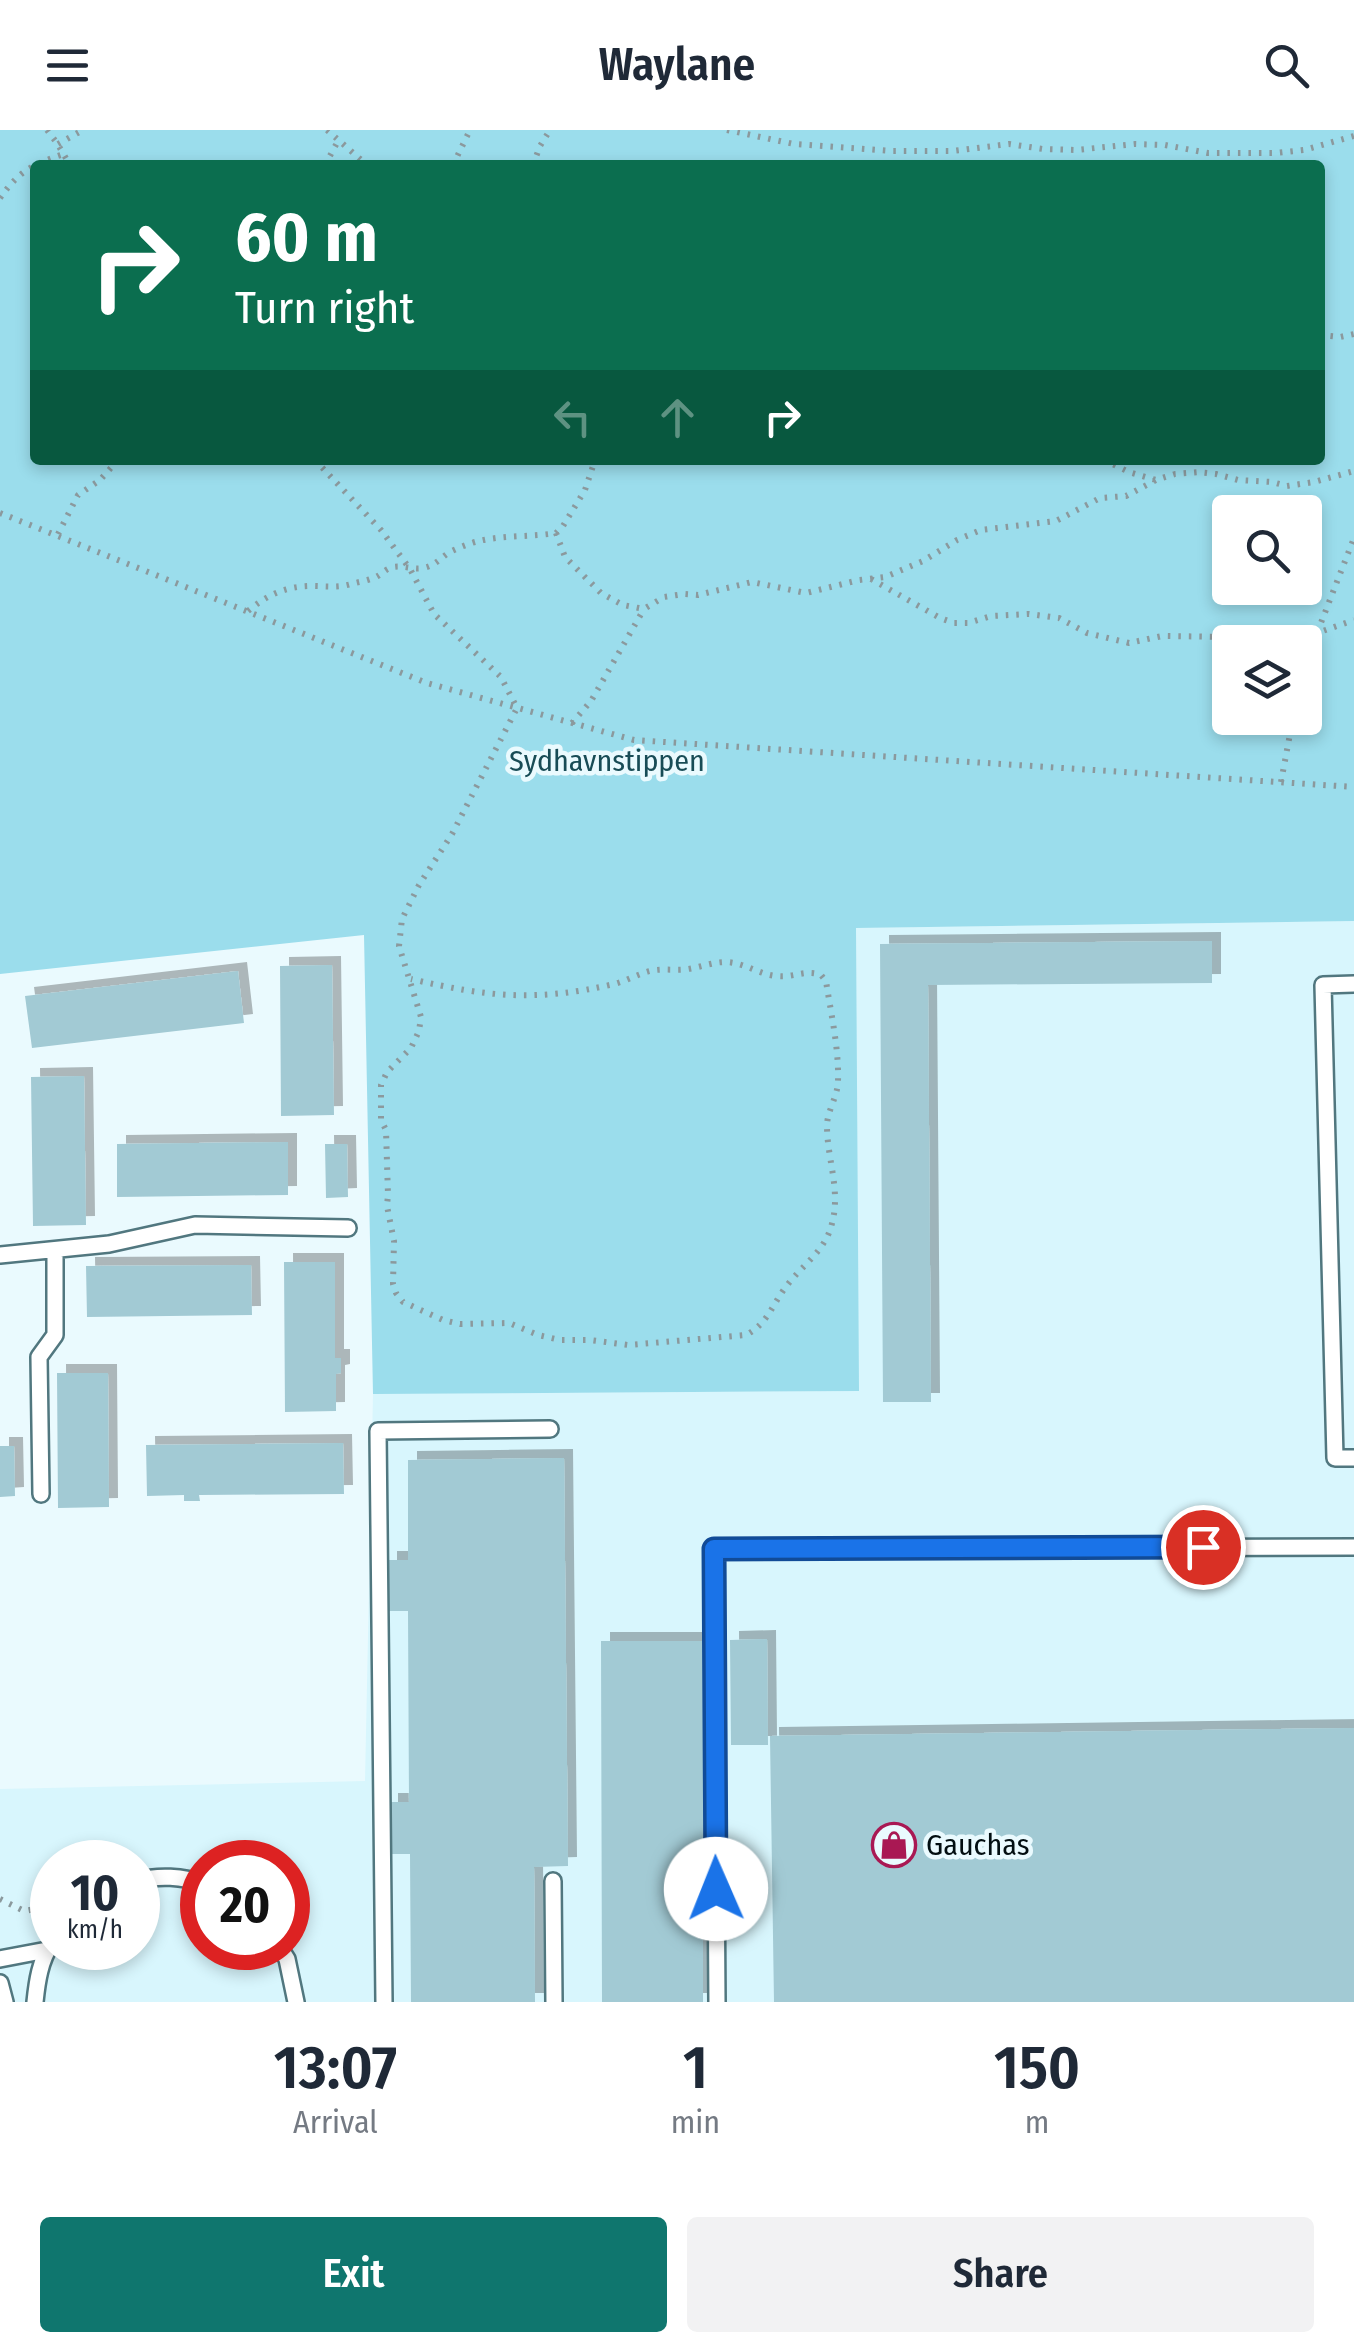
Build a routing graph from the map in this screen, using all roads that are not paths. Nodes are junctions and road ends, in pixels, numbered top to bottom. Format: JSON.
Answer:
{"nodes":[{"id":1,"x":1354,"y":984,"type":"edge"},
{"id":2,"x":348,"y":1228,"type":"dead end"},
{"id":3,"x":55,"y":1250,"type":"junction"},
{"id":4,"x":0,"y":1255,"type":"edge"},
{"id":5,"x":550,"y":1429,"type":"dead end"},
{"id":6,"x":1354,"y":1458,"type":"edge"},
{"id":7,"x":41,"y":1494,"type":"dead end"},
{"id":8,"x":1354,"y":1547,"type":"edge"},
{"id":9,"x":553,"y":1882,"type":"dead end"},
{"id":10,"x":30,"y":1952,"type":"edge"},
{"id":11,"x":0,"y":1959,"type":"edge"},
{"id":12,"x":41,"y":1970,"type":"edge"},
{"id":13,"x":289,"y":1970,"type":"edge"},
{"id":14,"x":0,"y":1983,"type":"edge"},
{"id":15,"x":5,"y":2002,"type":"edge"},
{"id":16,"x":35,"y":2002,"type":"edge"},
{"id":17,"x":296,"y":2002,"type":"edge"},
{"id":18,"x":384,"y":2002,"type":"edge"},
{"id":19,"x":554,"y":2002,"type":"edge"},
{"id":20,"x":717,"y":2002,"type":"edge"}],
"edges":[{"from":1,"to":6,"type":"lane"},
{"from":2,"to":3,"type":"lane"},
{"from":3,"to":4,"type":"lane"},
{"from":3,"to":7,"type":"lane"},
{"from":5,"to":18,"type":"lane"},
{"from":8,"to":20,"type":"lane"},
{"from":9,"to":19,"type":"lane"},
{"from":10,"to":11,"type":"lane"},
{"from":12,"to":16,"type":"lane"},
{"from":13,"to":17,"type":"lane"},
{"from":14,"to":15,"type":"lane"}]}
